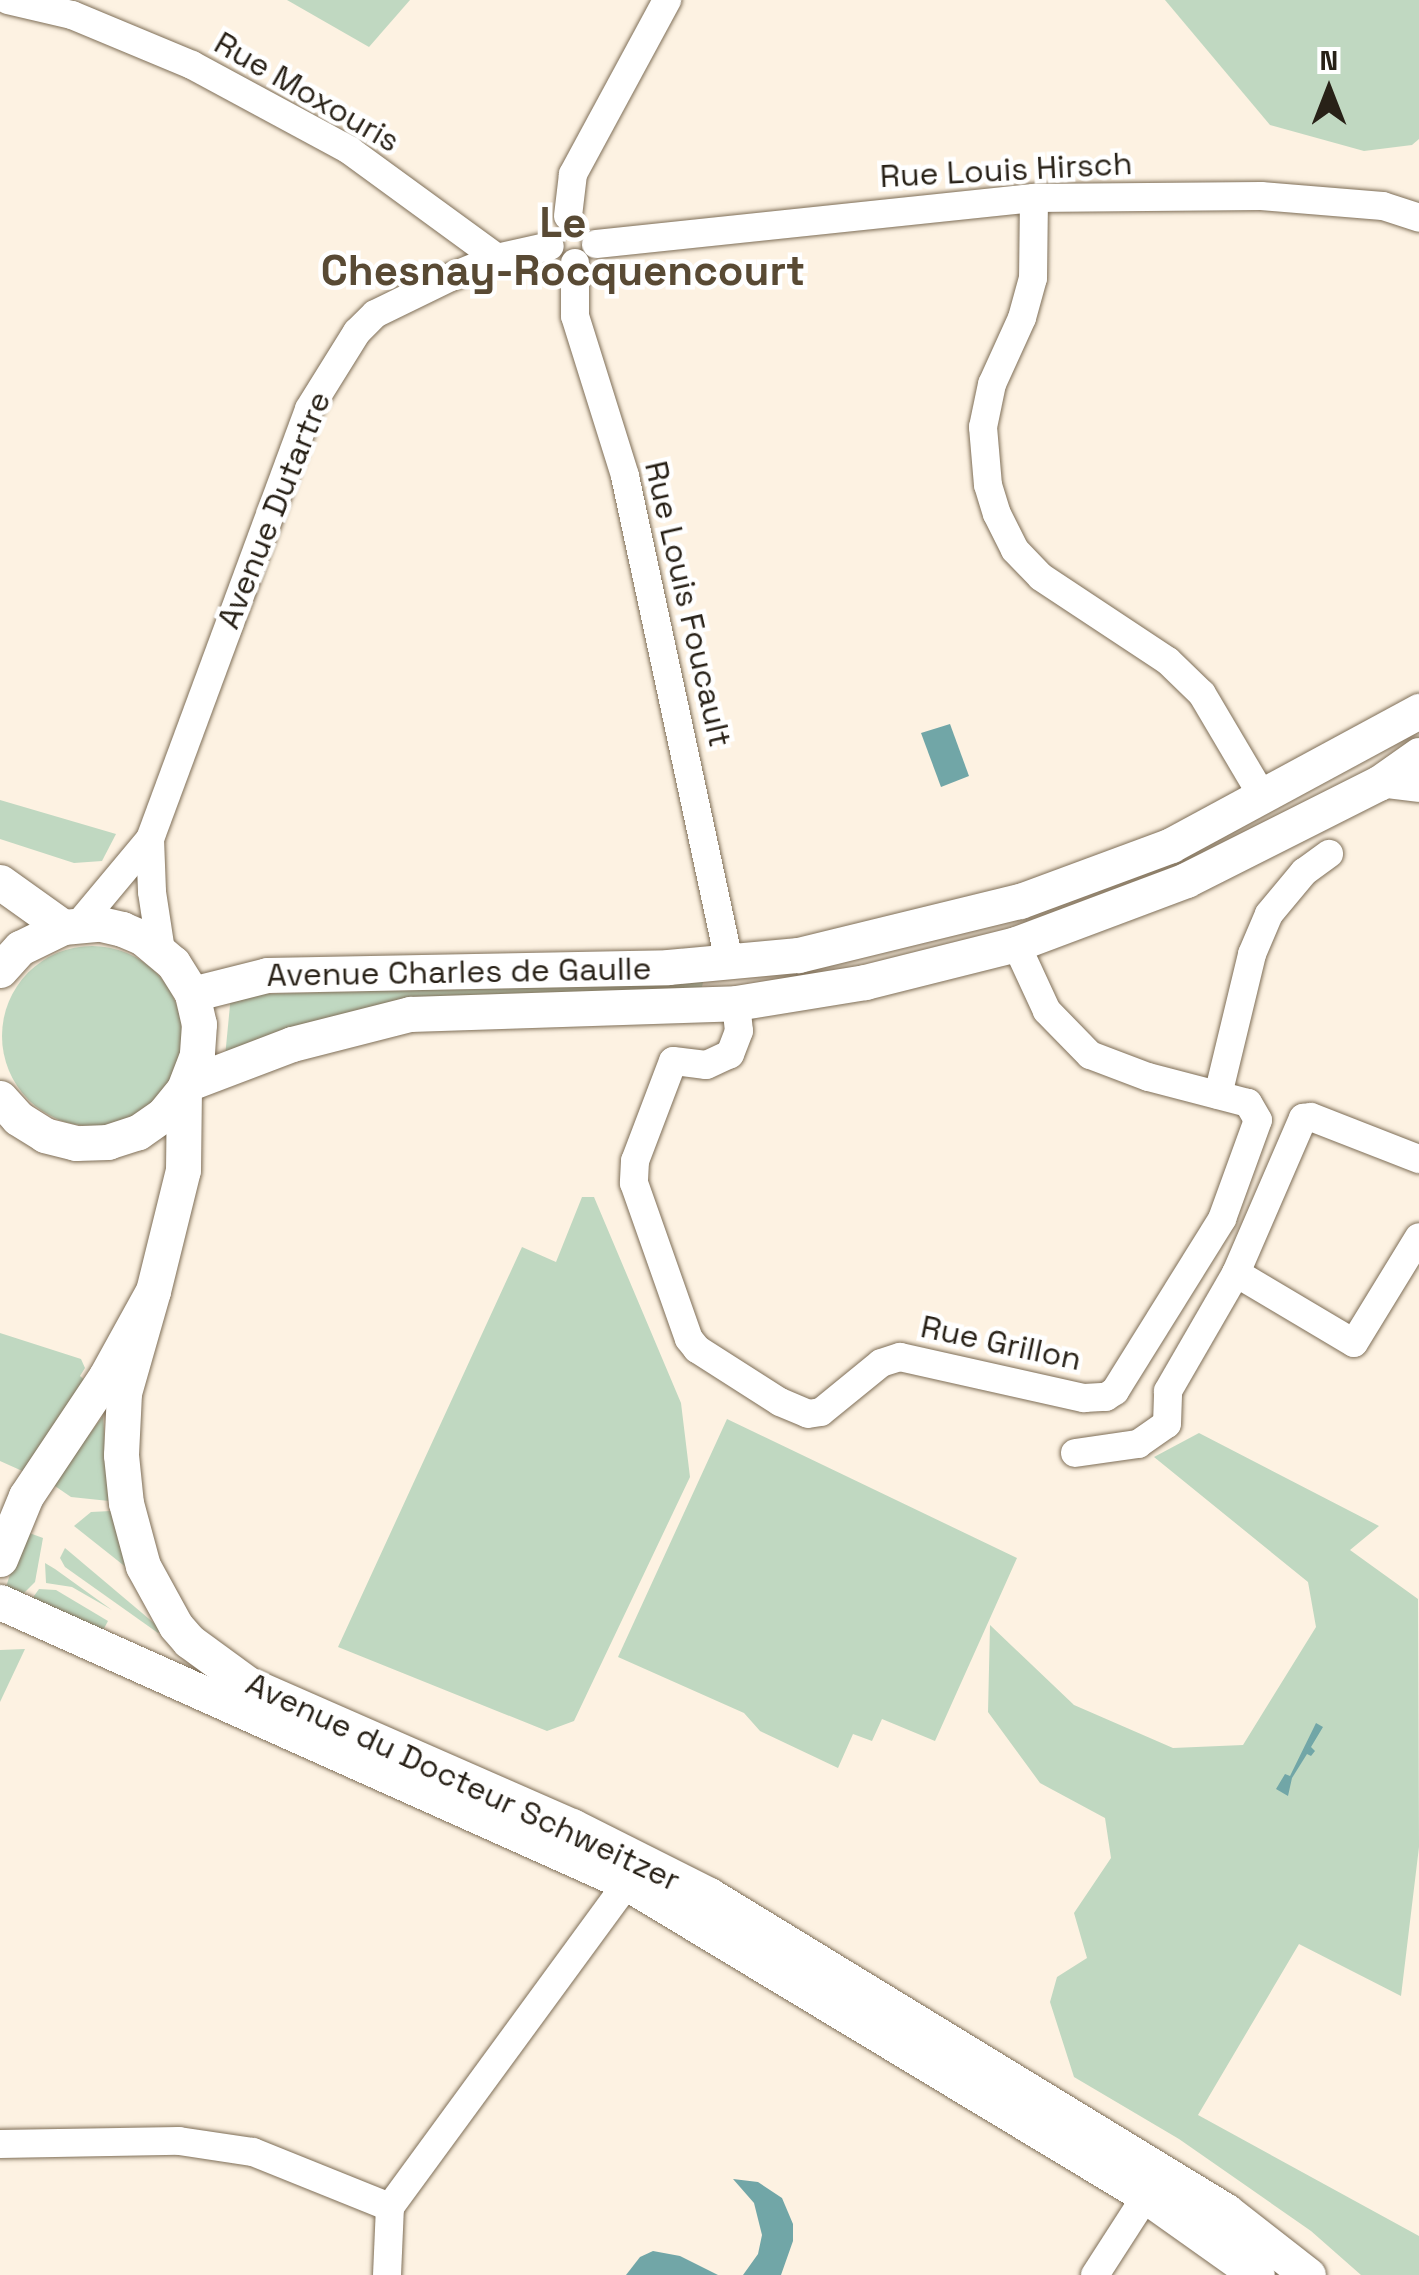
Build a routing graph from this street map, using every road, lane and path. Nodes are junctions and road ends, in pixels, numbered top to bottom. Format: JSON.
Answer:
{"nodes":[{"id":1,"x":8,"y":0,"type":"edge"},
{"id":2,"x":667,"y":0,"type":"edge"},
{"id":3,"x":1034,"y":198,"type":"junction"},
{"id":4,"x":568,"y":216,"type":"junction"},
{"id":5,"x":1419,"y":218,"type":"edge"},
{"id":6,"x":596,"y":244,"type":"junction"},
{"id":7,"x":550,"y":246,"type":"junction"},
{"id":8,"x":497,"y":258,"type":"junction"},
{"id":9,"x":574,"y":263,"type":"junction"},
{"id":10,"x":1419,"y":710,"type":"edge"},
{"id":11,"x":1419,"y":755,"type":"edge"},
{"id":12,"x":1378,"y":783,"type":"junction"},
{"id":13,"x":1419,"y":788,"type":"edge"},
{"id":14,"x":1263,"y":797,"type":"junction"},
{"id":15,"x":150,"y":839,"type":"junction"},
{"id":16,"x":1329,"y":854,"type":"dead end"},
{"id":17,"x":0,"y":882,"type":"edge"},
{"id":18,"x":71,"y":926,"type":"junction"},
{"id":19,"x":1016,"y":944,"type":"junction"},
{"id":20,"x":161,"y":950,"type":"junction"},
{"id":21,"x":729,"y":963,"type":"junction"},
{"id":22,"x":0,"y":970,"type":"edge"},
{"id":23,"x":192,"y":994,"type":"junction"},
{"id":24,"x":736,"y":1002,"type":"junction"},
{"id":25,"x":186,"y":1087,"type":"junction"},
{"id":26,"x":1218,"y":1095,"type":"junction"},
{"id":27,"x":0,"y":1098,"type":"edge"},
{"id":28,"x":1419,"y":1158,"type":"edge"},
{"id":29,"x":1419,"y":1238,"type":"edge"},
{"id":30,"x":1236,"y":1273,"type":"junction"},
{"id":31,"x":153,"y":1290,"type":"junction"},
{"id":32,"x":1075,"y":1453,"type":"dead end"},
{"id":33,"x":0,"y":1558,"type":"edge"},
{"id":34,"x":0,"y":1602,"type":"edge"},
{"id":35,"x":627,"y":1883,"type":"junction"},
{"id":36,"x":0,"y":2144,"type":"edge"},
{"id":37,"x":1146,"y":2196,"type":"junction"},
{"id":38,"x":390,"y":2207,"type":"junction"},
{"id":39,"x":387,"y":2275,"type":"edge"},
{"id":40,"x":1095,"y":2275,"type":"edge"},
{"id":41,"x":1257,"y":2275,"type":"edge"},
{"id":42,"x":1308,"y":2275,"type":"edge"}],
"edges":[{"from":1,"to":8,"type":"street","name":"Rue Moxouris"},
{"from":2,"to":4,"type":"street"},
{"from":3,"to":5,"type":"street","name":"Rue Louis Hirsch"},
{"from":3,"to":6,"type":"street","name":"Rue Louis Hirsch"},
{"from":3,"to":14,"type":"street"},
{"from":4,"to":6,"type":"street"},
{"from":4,"to":7,"type":"street"},
{"from":6,"to":9,"type":"street"},
{"from":7,"to":8,"type":"street","name":"Avenue Dutartre"},
{"from":7,"to":9,"type":"street"},
{"from":8,"to":15,"type":"street","name":"Avenue Dutartre"},
{"from":9,"to":21,"type":"street","name":"Rue Louis Foucault"},
{"from":10,"to":14,"type":"main road","name":"Avenue Charles de Gaulle"},
{"from":11,"to":12,"type":"main road","name":"Avenue Charles de Gaulle"},
{"from":12,"to":13,"type":"street"},
{"from":12,"to":19,"type":"main road","name":"Avenue Charles de Gaulle"},
{"from":14,"to":21,"type":"main road","name":"Avenue Charles de Gaulle"},
{"from":15,"to":18,"type":"street","name":"Avenue Dutartre"},
{"from":15,"to":20,"type":"street","name":"Avenue Dutartre"},
{"from":16,"to":26,"type":"street"},
{"from":17,"to":18,"type":"main road"},
{"from":18,"to":20,"type":"main road"},
{"from":18,"to":22,"type":"main road"},
{"from":19,"to":24,"type":"main road","name":"Avenue Charles de Gaulle"},
{"from":19,"to":26,"type":"street","name":"Rue Grillon"},
{"from":20,"to":23,"type":"main road"},
{"from":21,"to":23,"type":"main road","name":"Avenue Charles de Gaulle"},
{"from":21,"to":24,"type":"main road"},
{"from":23,"to":25,"type":"main road"},
{"from":24,"to":25,"type":"main road","name":"Avenue Charles de Gaulle"},
{"from":24,"to":26,"type":"street","name":"Rue Grillon"},
{"from":25,"to":27,"type":"main road"},
{"from":25,"to":31,"type":"main road"},
{"from":28,"to":30,"type":"street"},
{"from":29,"to":30,"type":"street"},
{"from":30,"to":32,"type":"street"},
{"from":31,"to":33,"type":"main road"},
{"from":31,"to":42,"type":"main road","name":"Avenue du Docteur Schweitzer"},
{"from":34,"to":35,"type":"main road","name":"Avenue du Docteur Schweitzer"},
{"from":35,"to":37,"type":"main road","name":"Avenue du Docteur Schweitzer"},
{"from":35,"to":38,"type":"street"},
{"from":36,"to":38,"type":"street"},
{"from":37,"to":40,"type":"street"},
{"from":37,"to":41,"type":"main road","name":"Avenue du Docteur Schweitzer"},
{"from":38,"to":39,"type":"street"}]}
